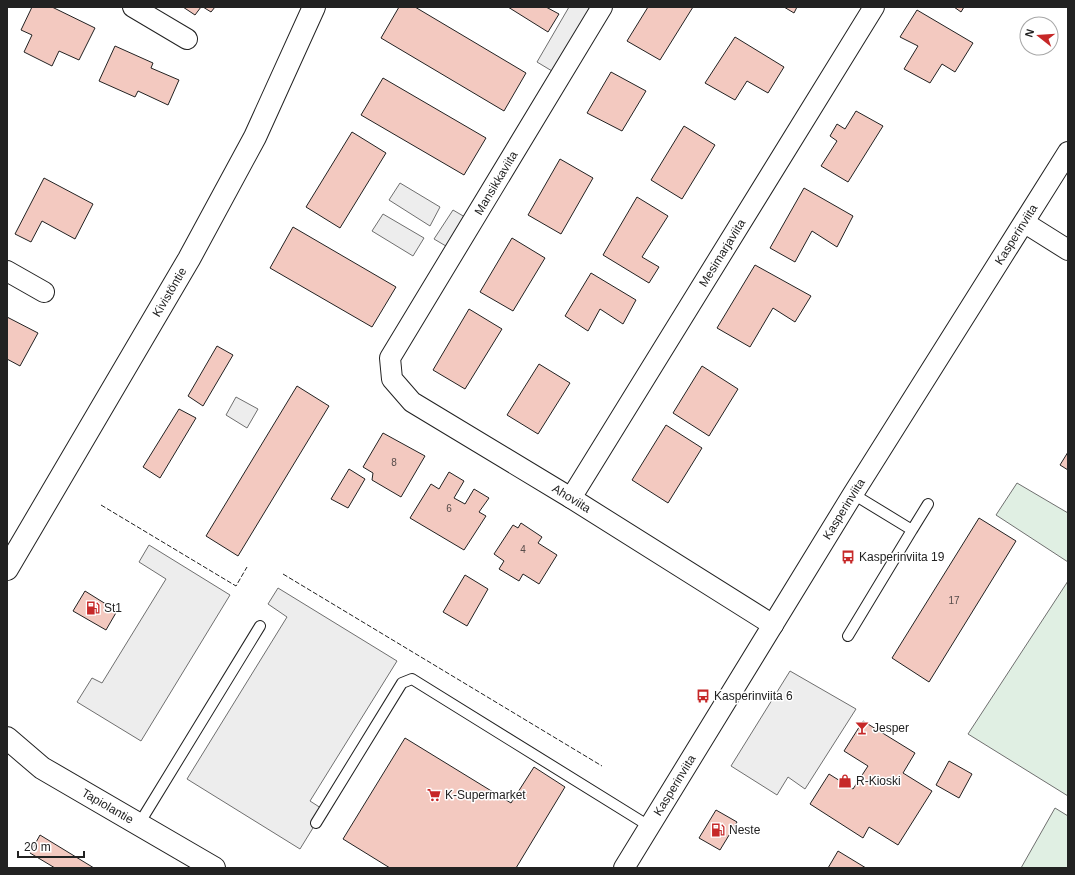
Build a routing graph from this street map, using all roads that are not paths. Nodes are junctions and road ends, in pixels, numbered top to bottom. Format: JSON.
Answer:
{"nodes":[{"id":1,"x":133,"y":7,"type":"edge"},
{"id":2,"x":314,"y":7,"type":"edge"},
{"id":3,"x":602,"y":7,"type":"edge"},
{"id":4,"x":874,"y":7,"type":"edge"},
{"id":5,"x":187,"y":39,"type":"dead end"},
{"id":6,"x":1068,"y":152,"type":"edge"},
{"id":7,"x":1025,"y":223,"type":"junction"},
{"id":8,"x":1068,"y":250,"type":"edge"},
{"id":9,"x":7,"y":271,"type":"edge"},
{"id":10,"x":44,"y":292,"type":"dead end"},
{"id":11,"x":390,"y":358,"type":"joint"},
{"id":12,"x":853,"y":494,"type":"junction"},
{"id":13,"x":571,"y":498,"type":"junction"},
{"id":14,"x":928,"y":504,"type":"dead end"},
{"id":15,"x":912,"y":530,"type":"junction"},
{"id":16,"x":7,"y":570,"type":"edge"},
{"id":17,"x":773,"y":625,"type":"junction"},
{"id":18,"x":260,"y":626,"type":"dead end"},
{"id":19,"x":848,"y":636,"type":"dead end"},
{"id":20,"x":7,"y":738,"type":"edge"},
{"id":21,"x":7,"y":759,"type":"edge"},
{"id":22,"x":42,"y":768,"type":"junction"},
{"id":23,"x":316,"y":823,"type":"dead end"},
{"id":24,"x":139,"y":824,"type":"junction"},
{"id":25,"x":650,"y":826,"type":"junction"},
{"id":26,"x":214,"y":868,"type":"edge"},
{"id":27,"x":624,"y":868,"type":"edge"}],
"edges":[{"from":1,"to":5,"type":"street"},
{"from":2,"to":16,"type":"main road","name":"Kivistöntie"},
{"from":3,"to":11,"type":"street","name":"Mansikkaviita"},
{"from":4,"to":13,"type":"street","name":"Mesimarjaviita"},
{"from":6,"to":7,"type":"street","name":"Kasperinviita"},
{"from":7,"to":8,"type":"street"},
{"from":7,"to":12,"type":"street","name":"Kasperinviita"},
{"from":9,"to":10,"type":"street"},
{"from":11,"to":13,"type":"street","name":"Ahoviita"},
{"from":12,"to":15,"type":"lane"},
{"from":12,"to":17,"type":"street","name":"Kasperinviita"},
{"from":13,"to":17,"type":"street","name":"Ahoviita"},
{"from":14,"to":15,"type":"lane"},
{"from":15,"to":19,"type":"lane"},
{"from":17,"to":25,"type":"street","name":"Kasperinviita"},
{"from":18,"to":24,"type":"lane"},
{"from":20,"to":22,"type":"main road","name":"Tapiolantie"},
{"from":21,"to":22,"type":"main road","name":"Tapiolantie"},
{"from":22,"to":24,"type":"main road","name":"Tapiolantie"},
{"from":23,"to":25,"type":"lane"},
{"from":24,"to":26,"type":"main road","name":"Tapiolantie"},
{"from":25,"to":27,"type":"street","name":"Kasperinviita"}]}
